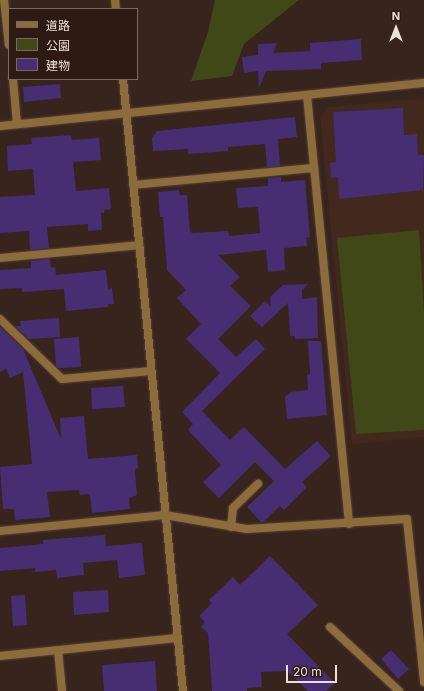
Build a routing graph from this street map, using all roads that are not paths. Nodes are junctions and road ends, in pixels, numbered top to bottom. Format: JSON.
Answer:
{"nodes":[{"id":1,"x":4,"y":0,"type":"edge"},
{"id":2,"x":8,"y":36,"type":"edge"},
{"id":3,"x":13,"y":80,"type":"edge"},
{"id":4,"x":123,"y":80,"type":"edge"},
{"id":5,"x":424,"y":83,"type":"edge"},
{"id":6,"x":307,"y":95,"type":"junction"},
{"id":7,"x":126,"y":113,"type":"junction"},
{"id":8,"x":17,"y":124,"type":"junction"},
{"id":9,"x":0,"y":126,"type":"edge"},
{"id":10,"x":314,"y":168,"type":"junction"},
{"id":11,"x":133,"y":185,"type":"junction"},
{"id":12,"x":139,"y":245,"type":"junction"},
{"id":13,"x":0,"y":258,"type":"edge"},
{"id":14,"x":0,"y":319,"type":"edge"},
{"id":15,"x":151,"y":371,"type":"junction"},
{"id":16,"x":258,"y":484,"type":"dead end"},
{"id":17,"x":165,"y":515,"type":"junction"},
{"id":18,"x":349,"y":524,"type":"junction"},
{"id":19,"x":231,"y":527,"type":"junction"},
{"id":20,"x":0,"y":531,"type":"edge"},
{"id":21,"x":421,"y":625,"type":"edge"},
{"id":22,"x":330,"y":627,"type":"dead end"},
{"id":23,"x":177,"y":638,"type":"junction"},
{"id":24,"x":58,"y":650,"type":"junction"},
{"id":25,"x":0,"y":656,"type":"edge"},
{"id":26,"x":424,"y":682,"type":"edge"},
{"id":27,"x":62,"y":691,"type":"edge"},
{"id":28,"x":183,"y":691,"type":"edge"},
{"id":29,"x":399,"y":691,"type":"edge"}],
"edges":[{"from":1,"to":2,"type":"street"},
{"from":3,"to":8,"type":"street"},
{"from":4,"to":7,"type":"street"},
{"from":5,"to":6,"type":"street"},
{"from":6,"to":7,"type":"street"},
{"from":6,"to":10,"type":"street"},
{"from":7,"to":8,"type":"street"},
{"from":7,"to":11,"type":"street"},
{"from":8,"to":9,"type":"street"},
{"from":10,"to":11,"type":"street"},
{"from":10,"to":18,"type":"street"},
{"from":11,"to":12,"type":"street"},
{"from":12,"to":13,"type":"street"},
{"from":12,"to":15,"type":"street"},
{"from":14,"to":15,"type":"street"},
{"from":15,"to":17,"type":"street"},
{"from":16,"to":19,"type":"street"},
{"from":17,"to":19,"type":"street"},
{"from":17,"to":20,"type":"street"},
{"from":17,"to":23,"type":"street"},
{"from":18,"to":19,"type":"street"},
{"from":18,"to":21,"type":"street"},
{"from":21,"to":26,"type":"street"},
{"from":22,"to":29,"type":"street"},
{"from":23,"to":24,"type":"street"},
{"from":23,"to":28,"type":"street"},
{"from":24,"to":25,"type":"street"},
{"from":24,"to":27,"type":"street"}]}
